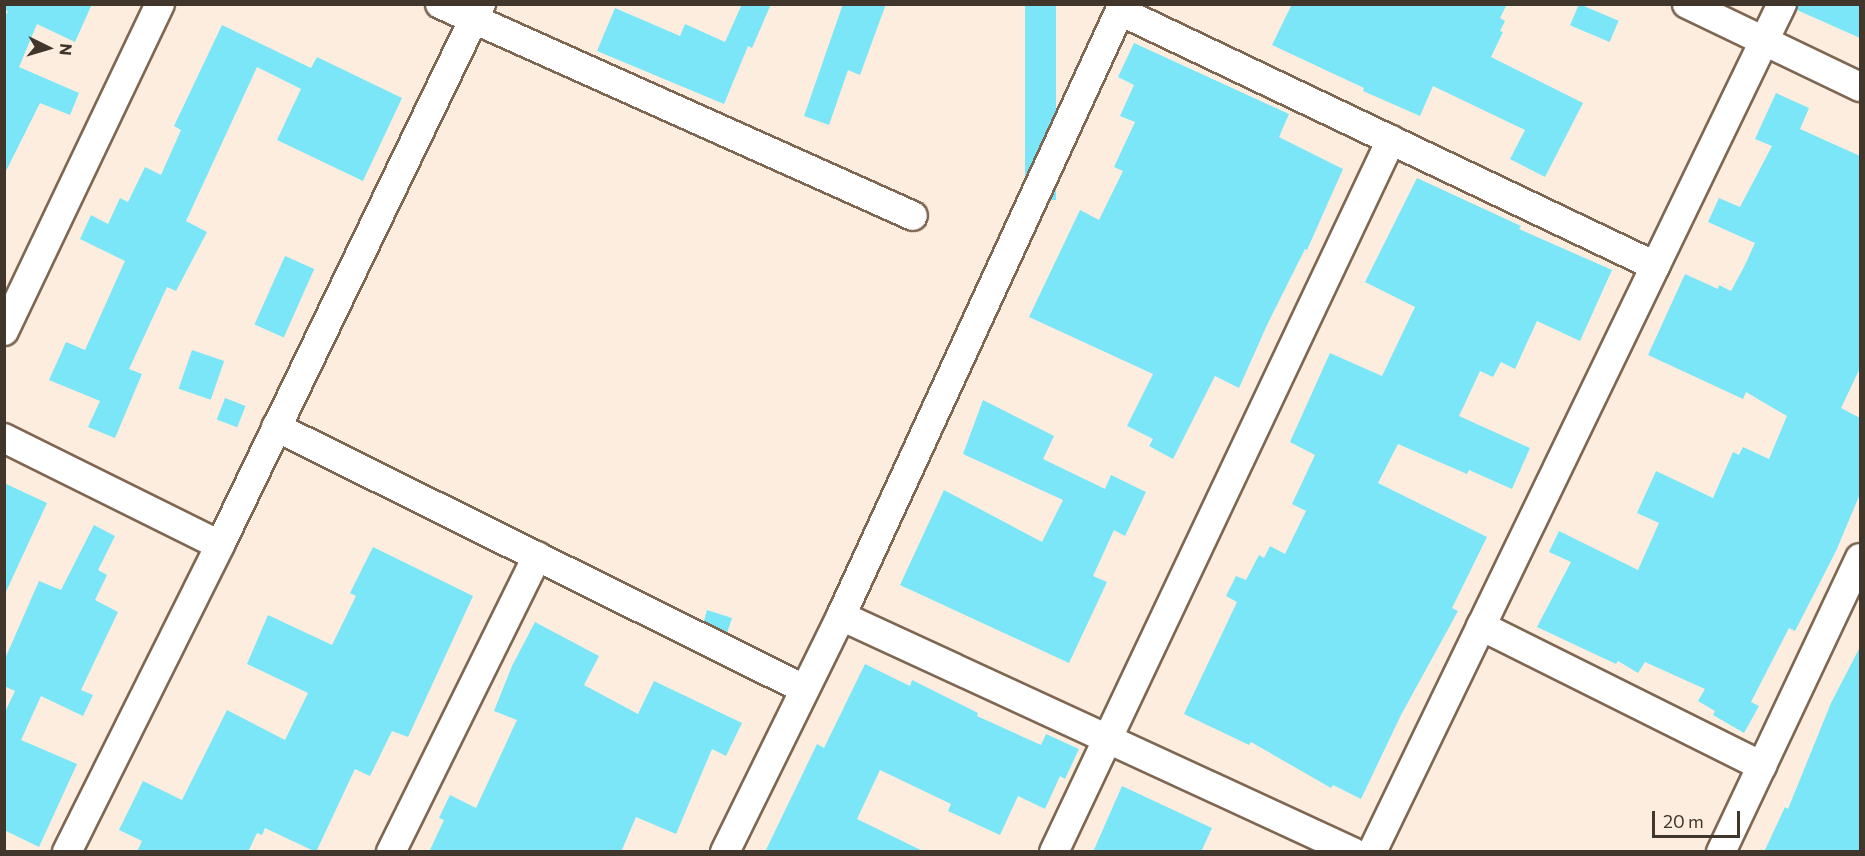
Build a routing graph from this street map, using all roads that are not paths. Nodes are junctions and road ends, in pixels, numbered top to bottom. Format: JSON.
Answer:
{"nodes":[{"id":1,"x":160,"y":4,"type":"edge"},
{"id":2,"x":440,"y":4,"type":"edge"},
{"id":3,"x":1686,"y":4,"type":"edge"},
{"id":4,"x":1782,"y":4,"type":"edge"},
{"id":5,"x":1121,"y":8,"type":"edge"},
{"id":6,"x":478,"y":13,"type":"edge"},
{"id":7,"x":1764,"y":42,"type":"junction"},
{"id":8,"x":1860,"y":87,"type":"edge"},
{"id":9,"x":1391,"y":140,"type":"junction"},
{"id":10,"x":913,"y":216,"type":"dead end"},
{"id":11,"x":1655,"y":266,"type":"junction"},
{"id":12,"x":4,"y":331,"type":"edge"},
{"id":13,"x":276,"y":427,"type":"junction"},
{"id":14,"x":4,"y":438,"type":"edge"},
{"id":15,"x":220,"y":545,"type":"junction"},
{"id":16,"x":537,"y":556,"type":"junction"},
{"id":17,"x":1860,"y":558,"type":"edge"},
{"id":18,"x":841,"y":616,"type":"junction"},
{"id":19,"x":1481,"y":626,"type":"junction"},
{"id":20,"x":804,"y":689,"type":"junction"},
{"id":21,"x":1108,"y":738,"type":"junction"},
{"id":22,"x":1762,"y":766,"type":"junction"},
{"id":23,"x":67,"y":852,"type":"edge"},
{"id":24,"x":391,"y":852,"type":"edge"},
{"id":25,"x":725,"y":852,"type":"edge"},
{"id":26,"x":1054,"y":852,"type":"edge"},
{"id":27,"x":1353,"y":852,"type":"edge"},
{"id":28,"x":1372,"y":852,"type":"edge"},
{"id":29,"x":1721,"y":852,"type":"edge"}],
"edges":[{"from":1,"to":12,"type":"street"},
{"from":2,"to":6,"type":"street"},
{"from":3,"to":7,"type":"street"},
{"from":4,"to":7,"type":"street"},
{"from":5,"to":9,"type":"street"},
{"from":5,"to":18,"type":"street"},
{"from":6,"to":10,"type":"street"},
{"from":6,"to":13,"type":"street"},
{"from":7,"to":8,"type":"street"},
{"from":7,"to":11,"type":"street"},
{"from":9,"to":11,"type":"street"},
{"from":9,"to":21,"type":"street"},
{"from":11,"to":19,"type":"street"},
{"from":13,"to":15,"type":"street"},
{"from":13,"to":16,"type":"street"},
{"from":14,"to":15,"type":"street"},
{"from":15,"to":23,"type":"street"},
{"from":16,"to":20,"type":"street"},
{"from":16,"to":24,"type":"street"},
{"from":17,"to":22,"type":"street"},
{"from":18,"to":20,"type":"street"},
{"from":18,"to":21,"type":"street"},
{"from":19,"to":22,"type":"street"},
{"from":19,"to":28,"type":"street"},
{"from":20,"to":25,"type":"street"},
{"from":21,"to":26,"type":"street"},
{"from":21,"to":27,"type":"street"},
{"from":22,"to":29,"type":"street"}]}
